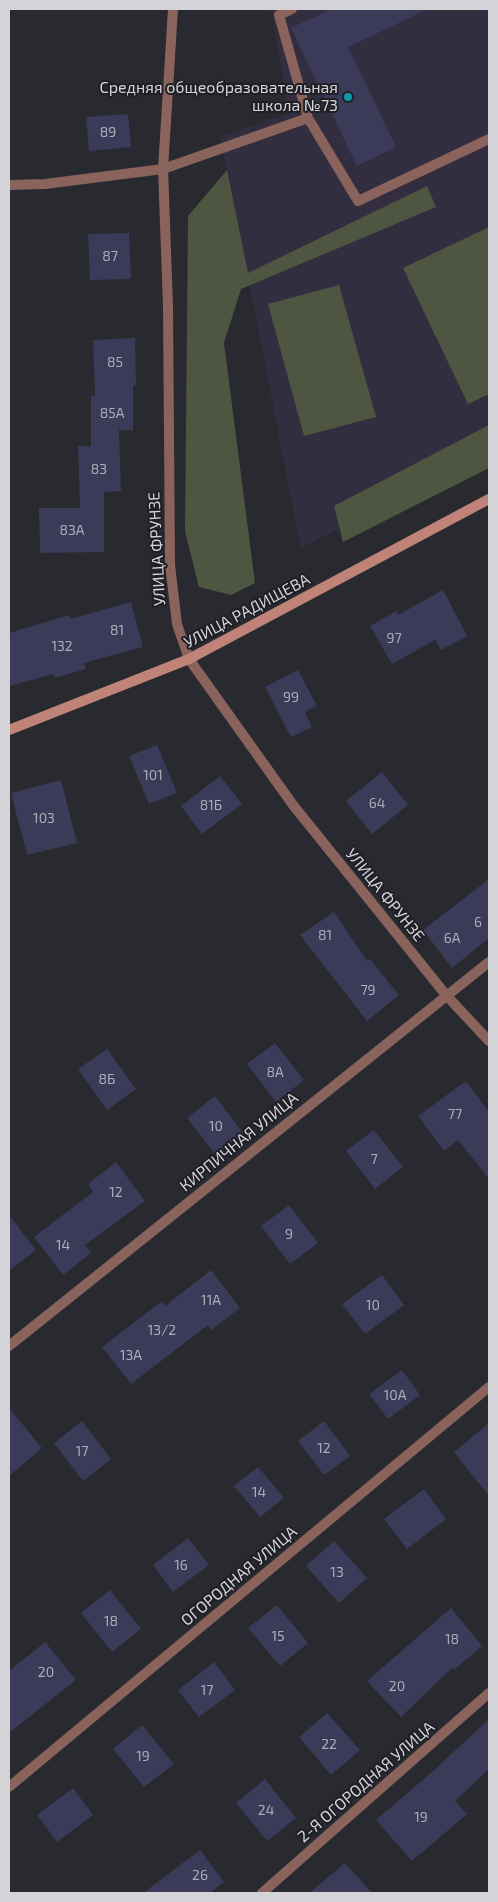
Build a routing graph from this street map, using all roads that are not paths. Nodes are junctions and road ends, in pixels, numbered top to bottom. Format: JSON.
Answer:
{"nodes":[{"id":1,"x":173,"y":9,"type":"edge"},
{"id":2,"x":292,"y":9,"type":"edge"},
{"id":3,"x":308,"y":118,"type":"junction"},
{"id":4,"x":489,"y":140,"type":"edge"},
{"id":5,"x":163,"y":169,"type":"junction"},
{"id":6,"x":9,"y":185,"type":"edge"},
{"id":7,"x":489,"y":499,"type":"edge"},
{"id":8,"x":189,"y":659,"type":"junction"},
{"id":9,"x":9,"y":730,"type":"edge"},
{"id":10,"x":489,"y":962,"type":"edge"},
{"id":11,"x":446,"y":995,"type":"junction"},
{"id":12,"x":489,"y":1041,"type":"edge"},
{"id":13,"x":9,"y":1346,"type":"edge"},
{"id":14,"x":489,"y":1387,"type":"edge"},
{"id":15,"x":489,"y":1693,"type":"edge"},
{"id":16,"x":9,"y":1787,"type":"edge"},
{"id":17,"x":262,"y":1893,"type":"edge"}],
"edges":[{"from":1,"to":5,"type":"street","name":"УЛИЦА ФРУНЗЕ"},
{"from":2,"to":3,"type":"street"},
{"from":3,"to":4,"type":"street"},
{"from":3,"to":5,"type":"street"},
{"from":5,"to":6,"type":"street"},
{"from":5,"to":8,"type":"street","name":"УЛИЦА ФРУНЗЕ"},
{"from":7,"to":8,"type":"main road","name":"УЛИЦА РАДИЩЕВА"},
{"from":8,"to":9,"type":"main road","name":"УЛИЦА РАДИЩЕВА"},
{"from":8,"to":11,"type":"street","name":"УЛИЦА ФРУНЗЕ"},
{"from":10,"to":11,"type":"street","name":"КИРПИЧНАЯ УЛИЦА"},
{"from":11,"to":12,"type":"street","name":"УЛИЦА ФРУНЗЕ"},
{"from":11,"to":13,"type":"street","name":"КИРПИЧНАЯ УЛИЦА"},
{"from":14,"to":16,"type":"street","name":"ОГОРОДНАЯ УЛИЦА"},
{"from":15,"to":17,"type":"street","name":"2-Я ОГОРОДНАЯ УЛИЦА"}]}
